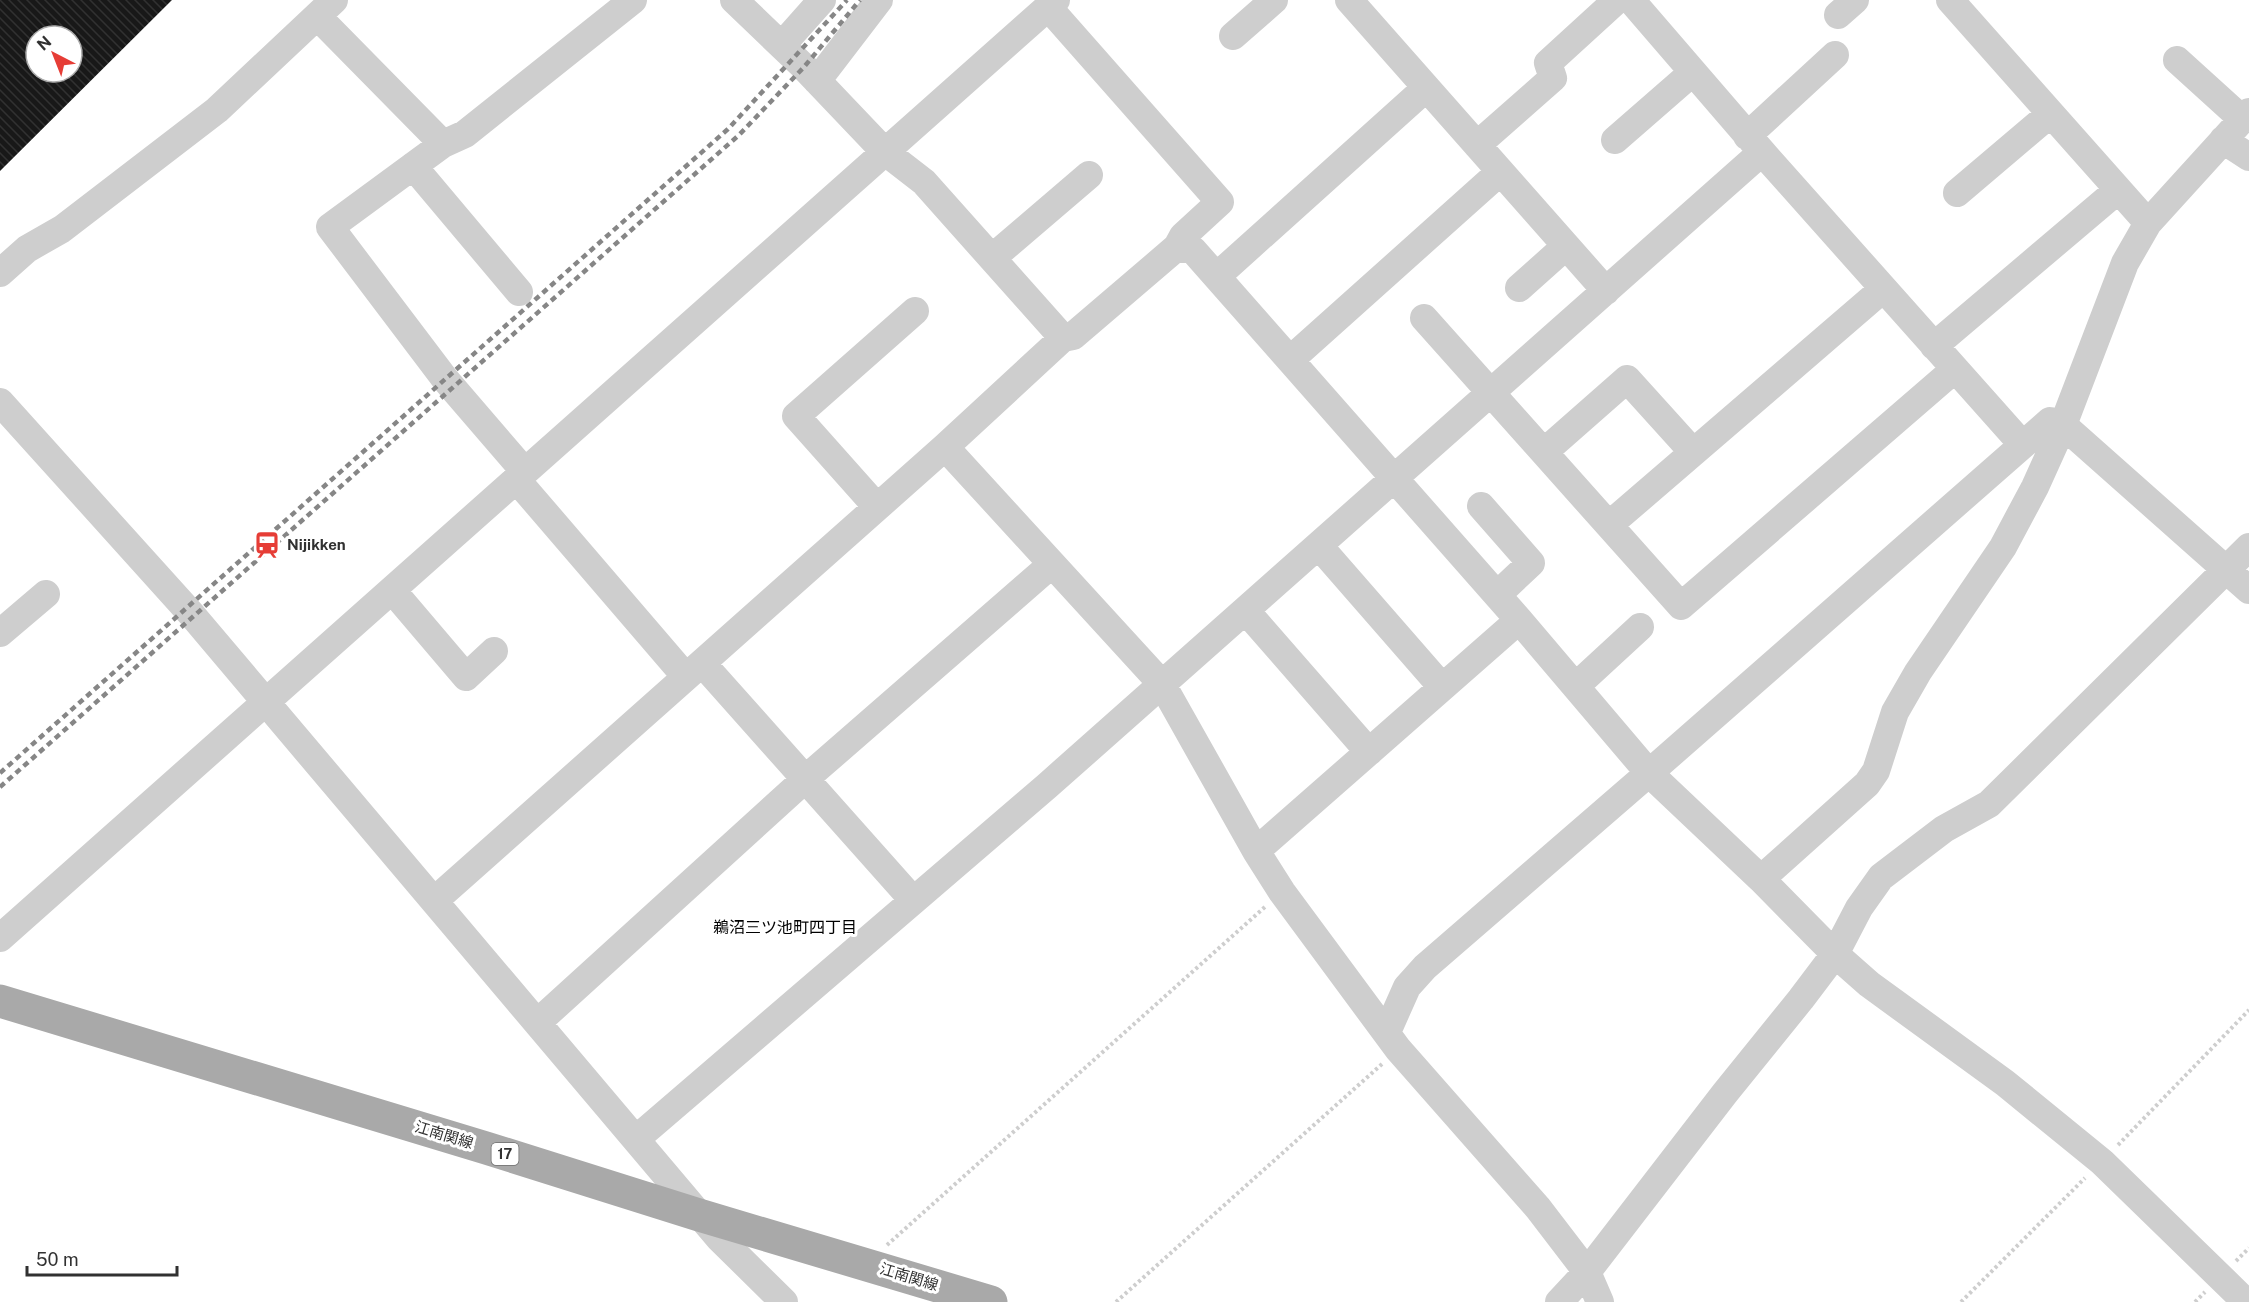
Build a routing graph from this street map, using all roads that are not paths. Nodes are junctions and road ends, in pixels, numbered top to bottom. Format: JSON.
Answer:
{"nodes":[{"id":1,"x":633,"y":0,"type":"edge"},
{"id":2,"x":734,"y":0,"type":"edge"},
{"id":3,"x":822,"y":0,"type":"edge"},
{"id":4,"x":879,"y":0,"type":"edge"},
{"id":5,"x":1274,"y":0,"type":"edge"},
{"id":6,"x":1349,"y":0,"type":"edge"},
{"id":7,"x":1617,"y":0,"type":"edge"},
{"id":8,"x":1631,"y":0,"type":"edge"},
{"id":9,"x":1951,"y":0,"type":"edge"},
{"id":10,"x":1052,"y":4,"type":"edge"},
{"id":11,"x":326,"y":8,"type":"edge"},
{"id":12,"x":1233,"y":36,"type":"dead end"},
{"id":13,"x":782,"y":45,"type":"junction"},
{"id":14,"x":1835,"y":55,"type":"dead end"},
{"id":15,"x":2177,"y":60,"type":"dead end"},
{"id":16,"x":1693,"y":72,"type":"junction"},
{"id":17,"x":817,"y":81,"type":"junction"},
{"id":18,"x":1426,"y":88,"type":"junction"},
{"id":19,"x":2050,"y":114,"type":"junction"},
{"id":20,"x":2246,"y":116,"type":"edge"},
{"id":21,"x":1615,"y":140,"type":"dead end"},
{"id":22,"x":2223,"y":140,"type":"junction"},
{"id":23,"x":443,"y":144,"type":"junction"},
{"id":24,"x":1754,"y":144,"type":"junction"},
{"id":25,"x":1477,"y":145,"type":"junction"},
{"id":26,"x":884,"y":151,"type":"junction"},
{"id":27,"x":2249,"y":157,"type":"edge"},
{"id":28,"x":413,"y":166,"type":"junction"},
{"id":29,"x":1500,"y":172,"type":"junction"},
{"id":30,"x":1089,"y":175,"type":"dead end"},
{"id":31,"x":2118,"y":190,"type":"junction"},
{"id":32,"x":1957,"y":193,"type":"dead end"},
{"id":33,"x":2148,"y":223,"type":"junction"},
{"id":34,"x":1566,"y":246,"type":"junction"},
{"id":35,"x":1177,"y":247,"type":"junction"},
{"id":36,"x":992,"y":258,"type":"junction"},
{"id":37,"x":0,"y":273,"type":"edge"},
{"id":38,"x":1216,"y":276,"type":"junction"},
{"id":39,"x":1519,"y":288,"type":"dead end"},
{"id":40,"x":1883,"y":289,"type":"junction"},
{"id":41,"x":1605,"y":291,"type":"junction"},
{"id":42,"x":519,"y":292,"type":"dead end"},
{"id":43,"x":915,"y":311,"type":"dead end"},
{"id":44,"x":1424,"y":318,"type":"dead end"},
{"id":45,"x":1063,"y":338,"type":"junction"},
{"id":46,"x":1934,"y":346,"type":"junction"},
{"id":47,"x":1290,"y":360,"type":"junction"},
{"id":48,"x":1955,"y":369,"type":"junction"},
{"id":49,"x":1491,"y":393,"type":"junction"},
{"id":50,"x":0,"y":402,"type":"edge"},
{"id":51,"x":2063,"y":425,"type":"junction"},
{"id":52,"x":2022,"y":444,"type":"junction"},
{"id":53,"x":945,"y":447,"type":"junction"},
{"id":54,"x":1544,"y":452,"type":"junction"},
{"id":55,"x":1693,"y":452,"type":"junction"},
{"id":56,"x":520,"y":476,"type":"junction"},
{"id":57,"x":1395,"y":480,"type":"junction"},
{"id":58,"x":1480,"y":506,"type":"dead end"},
{"id":59,"x":877,"y":507,"type":"junction"},
{"id":60,"x":1609,"y":525,"type":"junction"},
{"id":61,"x":1319,"y":546,"type":"junction"},
{"id":62,"x":2249,"y":547,"type":"edge"},
{"id":63,"x":1052,"y":564,"type":"junction"},
{"id":64,"x":2228,"y":569,"type":"junction"},
{"id":65,"x":392,"y":590,"type":"junction"},
{"id":66,"x":2249,"y":590,"type":"edge"},
{"id":67,"x":46,"y":594,"type":"dead end"},
{"id":68,"x":1497,"y":594,"type":"junction"},
{"id":69,"x":1246,"y":611,"type":"junction"},
{"id":70,"x":1519,"y":620,"type":"junction"},
{"id":71,"x":1640,"y":627,"type":"dead end"},
{"id":72,"x":0,"y":633,"type":"edge"},
{"id":73,"x":494,"y":651,"type":"dead end"},
{"id":74,"x":694,"y":670,"type":"junction"},
{"id":75,"x":1162,"y":684,"type":"junction"},
{"id":76,"x":1576,"y":686,"type":"junction"},
{"id":77,"x":1442,"y":687,"type":"junction"},
{"id":78,"x":266,"y":703,"type":"junction"},
{"id":79,"x":1369,"y":752,"type":"junction"},
{"id":80,"x":1649,"y":774,"type":"junction"},
{"id":81,"x":806,"y":779,"type":"junction"},
{"id":82,"x":1256,"y":851,"type":"junction"},
{"id":83,"x":1761,"y":879,"type":"junction"},
{"id":84,"x":914,"y":900,"type":"junction"},
{"id":85,"x":434,"y":901,"type":"junction"},
{"id":86,"x":0,"y":939,"type":"edge"},
{"id":87,"x":1835,"y":954,"type":"junction"},
{"id":88,"x":9,"y":1004,"type":"edge"},
{"id":89,"x":538,"y":1022,"type":"junction"},
{"id":90,"x":1393,"y":1041,"type":"junction"},
{"id":91,"x":636,"y":1139,"type":"junction"},
{"id":92,"x":699,"y":1215,"type":"junction"},
{"id":93,"x":1587,"y":1272,"type":"junction"},
{"id":94,"x":784,"y":1302,"type":"edge"},
{"id":95,"x":991,"y":1302,"type":"edge"},
{"id":96,"x":1559,"y":1302,"type":"edge"},
{"id":97,"x":1600,"y":1302,"type":"edge"},
{"id":98,"x":2246,"y":1302,"type":"edge"}],
"edges":[{"from":1,"to":23,"type":"street"},
{"from":2,"to":13,"type":"street"},
{"from":3,"to":13,"type":"street"},
{"from":4,"to":17,"type":"street"},
{"from":5,"to":12,"type":"street"},
{"from":6,"to":18,"type":"street"},
{"from":7,"to":25,"type":"street"},
{"from":8,"to":16,"type":"street"},
{"from":9,"to":19,"type":"street"},
{"from":10,"to":26,"type":"street"},
{"from":10,"to":35,"type":"street"},
{"from":11,"to":23,"type":"street"},
{"from":11,"to":37,"type":"street"},
{"from":13,"to":17,"type":"street"},
{"from":14,"to":24,"type":"street"},
{"from":15,"to":20,"type":"street"},
{"from":16,"to":21,"type":"street"},
{"from":16,"to":24,"type":"street"},
{"from":17,"to":26,"type":"street"},
{"from":18,"to":25,"type":"street"},
{"from":18,"to":38,"type":"street"},
{"from":19,"to":31,"type":"street"},
{"from":19,"to":32,"type":"street"},
{"from":20,"to":22,"type":"street"},
{"from":22,"to":27,"type":"street"},
{"from":22,"to":33,"type":"street"},
{"from":23,"to":28,"type":"street"},
{"from":24,"to":40,"type":"street"},
{"from":24,"to":41,"type":"street"},
{"from":25,"to":29,"type":"street"},
{"from":26,"to":36,"type":"street"},
{"from":26,"to":56,"type":"street"},
{"from":28,"to":42,"type":"street"},
{"from":28,"to":56,"type":"street"},
{"from":29,"to":34,"type":"street"},
{"from":29,"to":47,"type":"street"},
{"from":30,"to":36,"type":"street"},
{"from":31,"to":33,"type":"street"},
{"from":31,"to":46,"type":"street"},
{"from":33,"to":51,"type":"street"},
{"from":34,"to":39,"type":"street"},
{"from":34,"to":41,"type":"street"},
{"from":35,"to":38,"type":"street"},
{"from":35,"to":45,"type":"street"},
{"from":36,"to":45,"type":"street"},
{"from":38,"to":47,"type":"street"},
{"from":40,"to":46,"type":"street"},
{"from":40,"to":55,"type":"street"},
{"from":41,"to":49,"type":"street"},
{"from":43,"to":59,"type":"street"},
{"from":44,"to":49,"type":"street"},
{"from":45,"to":53,"type":"street"},
{"from":46,"to":48,"type":"street"},
{"from":47,"to":57,"type":"street"},
{"from":48,"to":52,"type":"street"},
{"from":48,"to":60,"type":"street"},
{"from":49,"to":54,"type":"street"},
{"from":49,"to":57,"type":"street"},
{"from":50,"to":78,"type":"street"},
{"from":51,"to":52,"type":"street"},
{"from":51,"to":64,"type":"street"},
{"from":51,"to":83,"type":"street"},
{"from":52,"to":80,"type":"street"},
{"from":53,"to":59,"type":"street"},
{"from":53,"to":63,"type":"street"},
{"from":54,"to":55,"type":"street"},
{"from":54,"to":60,"type":"street"},
{"from":55,"to":60,"type":"street"},
{"from":56,"to":65,"type":"street"},
{"from":56,"to":74,"type":"street"},
{"from":57,"to":61,"type":"street"},
{"from":57,"to":68,"type":"street"},
{"from":58,"to":68,"type":"street"},
{"from":59,"to":74,"type":"street"},
{"from":61,"to":69,"type":"street"},
{"from":61,"to":77,"type":"street"},
{"from":62,"to":64,"type":"street"},
{"from":63,"to":75,"type":"street"},
{"from":63,"to":81,"type":"street"},
{"from":64,"to":66,"type":"street"},
{"from":64,"to":87,"type":"street"},
{"from":65,"to":73,"type":"street"},
{"from":65,"to":78,"type":"street"},
{"from":67,"to":72,"type":"street"},
{"from":68,"to":70,"type":"street"},
{"from":69,"to":75,"type":"street"},
{"from":69,"to":79,"type":"street"},
{"from":70,"to":76,"type":"street"},
{"from":70,"to":77,"type":"street"},
{"from":71,"to":76,"type":"street"},
{"from":74,"to":81,"type":"street"},
{"from":74,"to":85,"type":"street"},
{"from":75,"to":82,"type":"street"},
{"from":75,"to":84,"type":"street"},
{"from":76,"to":80,"type":"street"},
{"from":77,"to":79,"type":"street"},
{"from":78,"to":85,"type":"street"},
{"from":78,"to":86,"type":"street"},
{"from":79,"to":82,"type":"street"},
{"from":80,"to":83,"type":"street"},
{"from":80,"to":90,"type":"street"},
{"from":81,"to":84,"type":"street"},
{"from":81,"to":89,"type":"street"},
{"from":82,"to":90,"type":"street"},
{"from":83,"to":87,"type":"street"},
{"from":84,"to":91,"type":"street"},
{"from":85,"to":89,"type":"street"},
{"from":87,"to":93,"type":"street"},
{"from":87,"to":98,"type":"street"},
{"from":88,"to":92,"type":"main road","name":"江南関線","number":"17"},
{"from":89,"to":91,"type":"street"},
{"from":90,"to":93,"type":"street"},
{"from":91,"to":92,"type":"street"},
{"from":92,"to":94,"type":"street"},
{"from":92,"to":95,"type":"main road","name":"江南関線","number":"17"},
{"from":93,"to":96,"type":"street"},
{"from":93,"to":97,"type":"street"}]}
